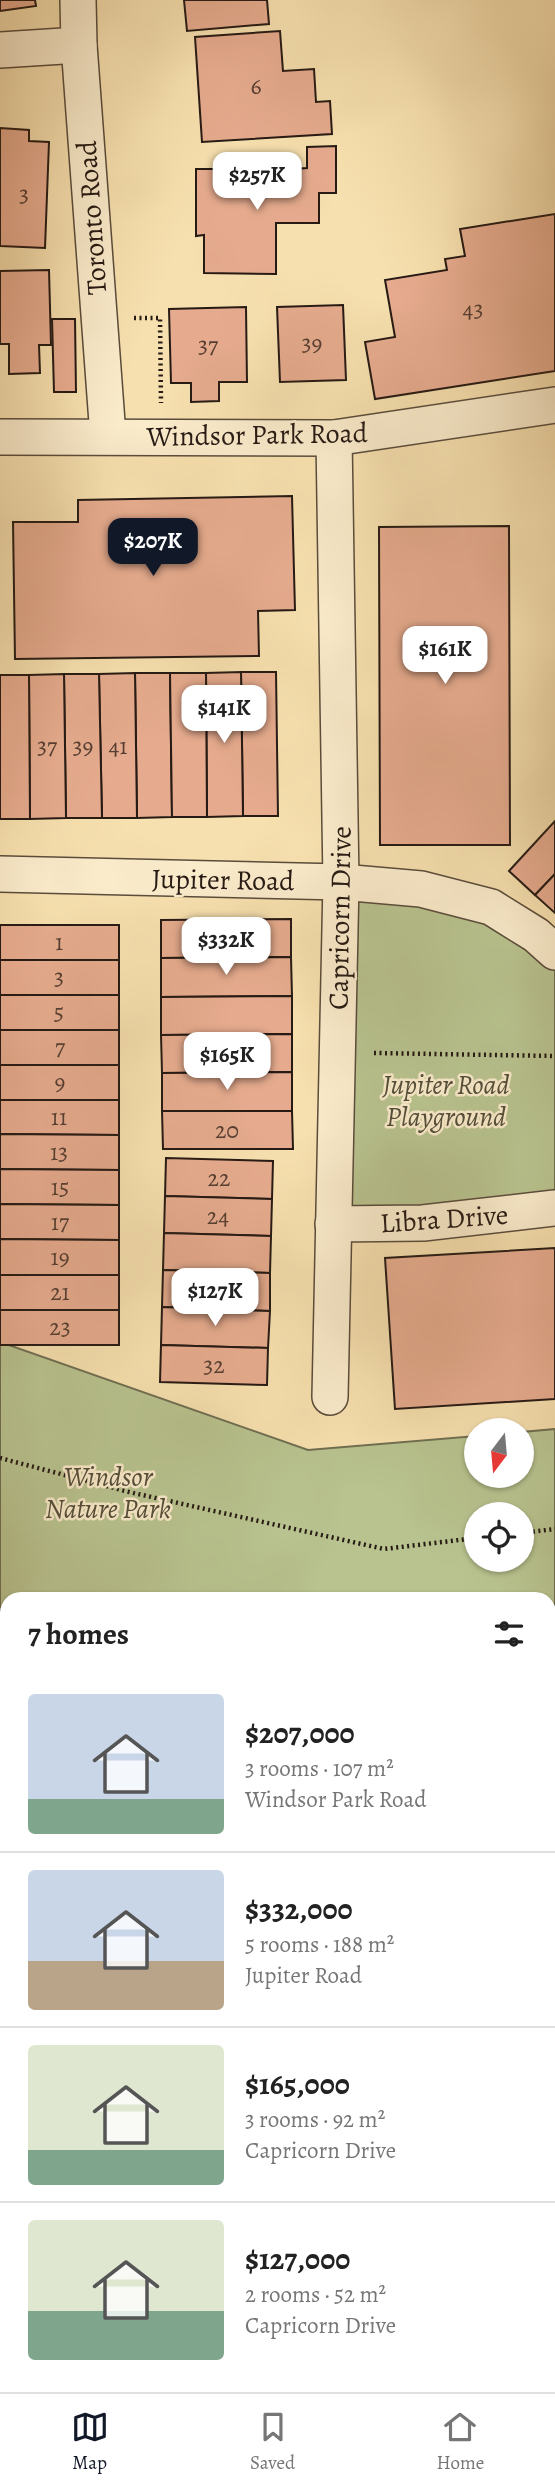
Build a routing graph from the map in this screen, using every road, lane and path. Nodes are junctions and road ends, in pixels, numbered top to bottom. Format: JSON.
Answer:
{"nodes":[{"id":1,"x":78,"y":0,"type":"edge"},
{"id":2,"x":79,"y":45,"type":"junction"},
{"id":3,"x":0,"y":50,"type":"edge"},
{"id":4,"x":97,"y":319,"type":"junction"},
{"id":5,"x":162,"y":404,"type":"dead end"},
{"id":6,"x":555,"y":405,"type":"edge"},
{"id":7,"x":108,"y":436,"type":"junction"},
{"id":8,"x":0,"y":437,"type":"edge"},
{"id":9,"x":334,"y":438,"type":"junction"},
{"id":10,"x":0,"y":874,"type":"edge"},
{"id":11,"x":341,"y":882,"type":"junction"},
{"id":12,"x":555,"y":952,"type":"edge"},
{"id":13,"x":373,"y":1053,"type":"dead end"},
{"id":14,"x":555,"y":1056,"type":"edge"},
{"id":15,"x":555,"y":1209,"type":"edge"},
{"id":16,"x":334,"y":1224,"type":"junction"},
{"id":17,"x":330,"y":1397,"type":"dead end"},
{"id":18,"x":0,"y":1458,"type":"edge"},
{"id":19,"x":555,"y":1529,"type":"edge"},
{"id":20,"x":534,"y":1532,"type":"edge"},
{"id":21,"x":464,"y":1539,"type":"edge"}],
"edges":[{"from":1,"to":2,"type":"street","name":"Toronto Road"},
{"from":2,"to":3,"type":"street"},
{"from":2,"to":4,"type":"street","name":"Toronto Road"},
{"from":4,"to":5,"type":"path"},
{"from":4,"to":7,"type":"street","name":"Toronto Road"},
{"from":6,"to":9,"type":"street","name":"Windsor Park Road"},
{"from":7,"to":8,"type":"street","name":"Windsor Park Road"},
{"from":7,"to":9,"type":"street","name":"Windsor Park Road"},
{"from":9,"to":11,"type":"street","name":"Capricorn Drive"},
{"from":10,"to":11,"type":"street","name":"Jupiter Road"},
{"from":11,"to":12,"type":"street","name":"Jupiter Road"},
{"from":11,"to":16,"type":"street","name":"Capricorn Drive"},
{"from":13,"to":14,"type":"path"},
{"from":15,"to":16,"type":"street","name":"Libra Drive"},
{"from":16,"to":17,"type":"street","name":"Capricorn Drive"},
{"from":18,"to":21,"type":"path"},
{"from":19,"to":20,"type":"path"}]}
